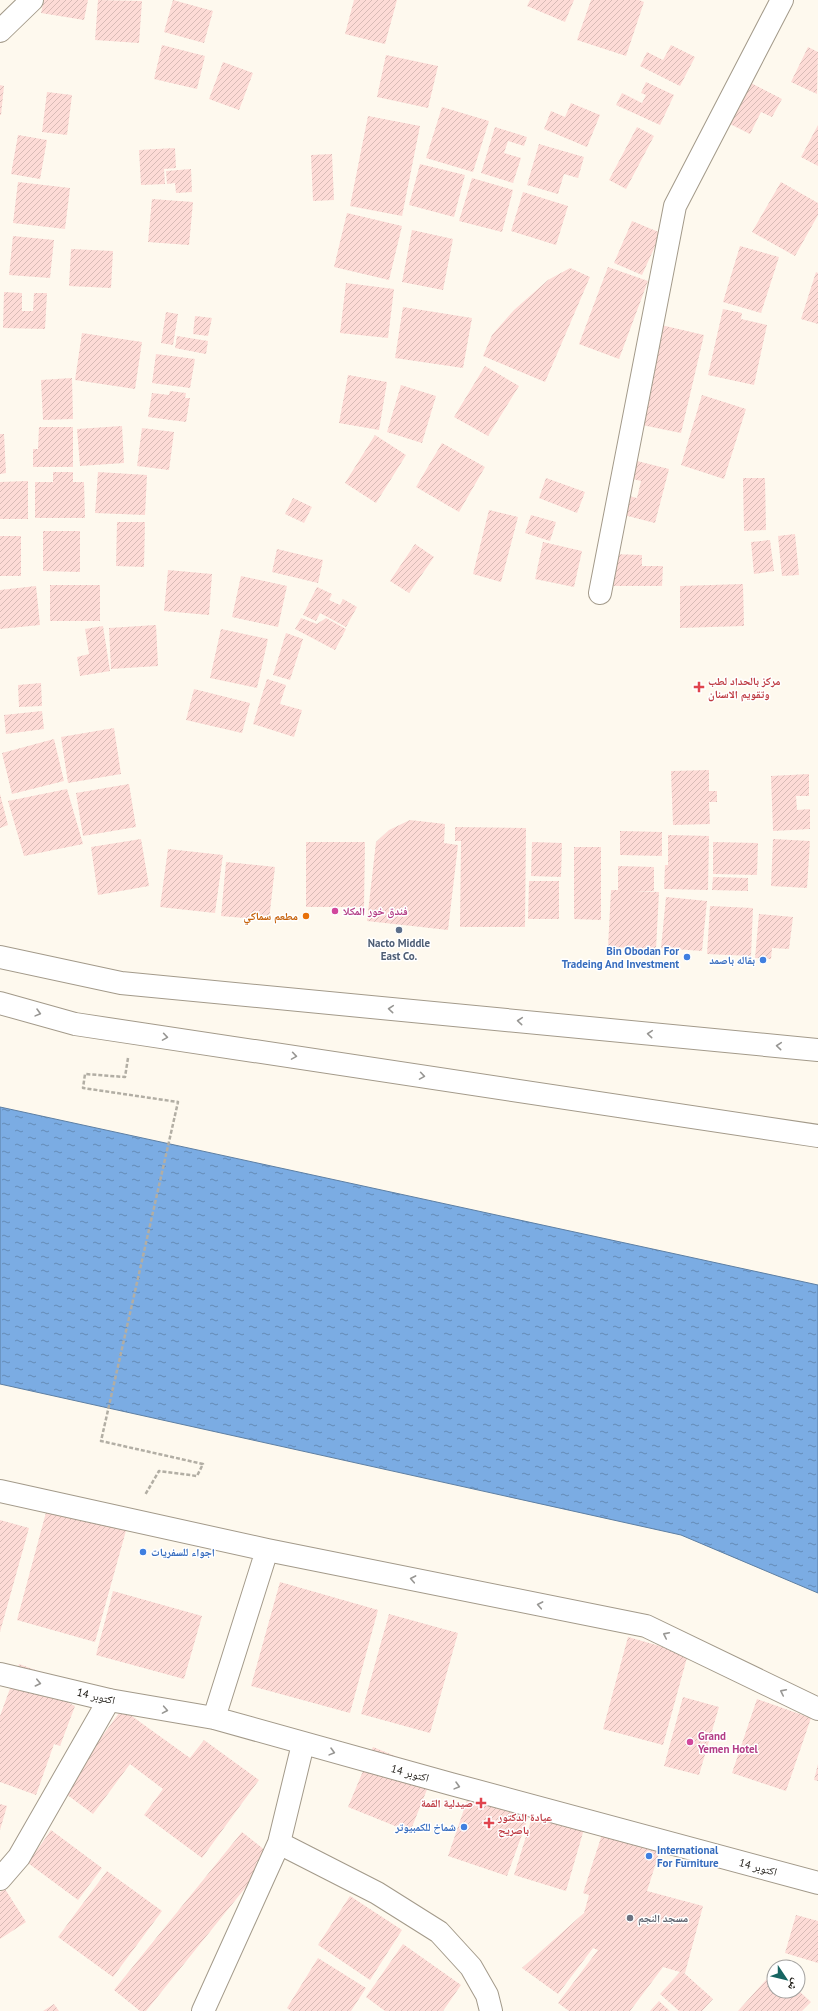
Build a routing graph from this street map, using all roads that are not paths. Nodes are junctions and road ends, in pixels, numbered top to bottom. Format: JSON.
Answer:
{"nodes":[{"id":1,"x":32,"y":0,"type":"edge"},
{"id":2,"x":782,"y":0,"type":"edge"},
{"id":3,"x":0,"y":31,"type":"edge"},
{"id":4,"x":600,"y":593,"type":"dead end"},
{"id":5,"x":0,"y":957,"type":"edge"},
{"id":6,"x":0,"y":1003,"type":"edge"},
{"id":7,"x":818,"y":1050,"type":"edge"},
{"id":8,"x":818,"y":1136,"type":"edge"},
{"id":9,"x":0,"y":1491,"type":"edge"},
{"id":10,"x":267,"y":1550,"type":"junction"},
{"id":11,"x":0,"y":1674,"type":"edge"},
{"id":12,"x":109,"y":1700,"type":"junction"},
{"id":13,"x":818,"y":1709,"type":"edge"},
{"id":14,"x":214,"y":1718,"type":"junction"},
{"id":15,"x":303,"y":1744,"type":"junction"},
{"id":16,"x":279,"y":1843,"type":"junction"},
{"id":17,"x":0,"y":1879,"type":"edge"},
{"id":18,"x":818,"y":1883,"type":"edge"},
{"id":19,"x":203,"y":2011,"type":"edge"},
{"id":20,"x":491,"y":2011,"type":"edge"}],
"edges":[{"from":1,"to":3,"type":"main road"},
{"from":2,"to":4,"type":"main road"},
{"from":7,"to":5,"type":"main road","one_way":true},
{"from":6,"to":8,"type":"main road","one_way":true},
{"from":9,"to":10,"type":"main road"},
{"from":13,"to":10,"type":"main road","one_way":true},
{"from":10,"to":14,"type":"main road"},
{"from":11,"to":12,"type":"main road","name":"14 اكتوبر","one_way":true},
{"from":12,"to":14,"type":"main road","name":"14 اكتوبر","one_way":true},
{"from":12,"to":17,"type":"main road"},
{"from":14,"to":15,"type":"main road","name":"14 اكتوبر"},
{"from":15,"to":16,"type":"main road"},
{"from":15,"to":18,"type":"main road","name":"14 اكتوبر","one_way":true},
{"from":16,"to":19,"type":"main road"},
{"from":16,"to":20,"type":"main road"}]}
